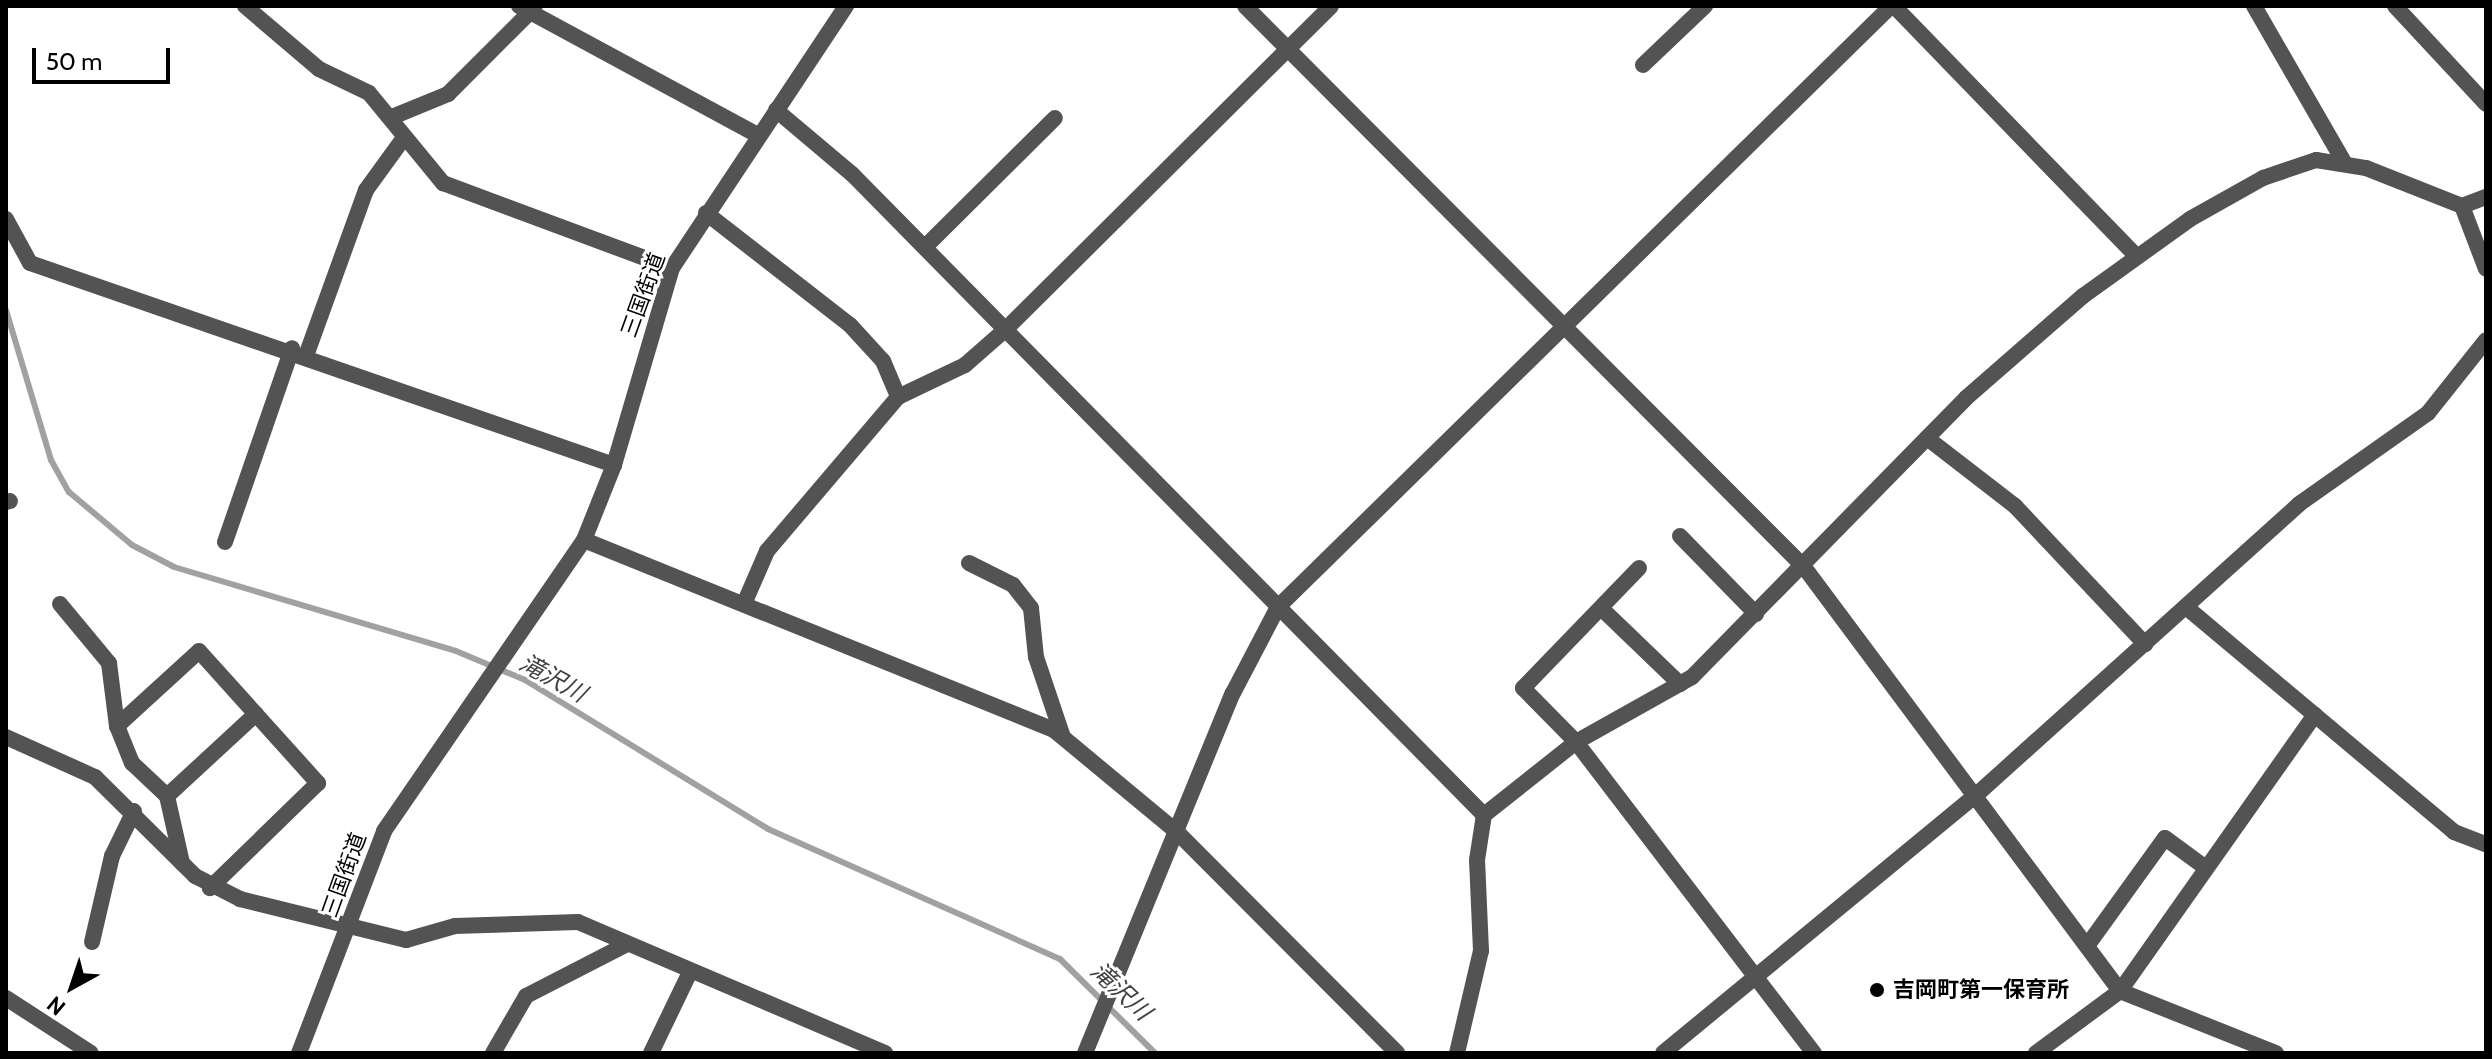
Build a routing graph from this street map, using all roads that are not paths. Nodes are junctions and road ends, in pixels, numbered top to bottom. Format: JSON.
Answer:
{"nodes":[{"id":1,"x":245,"y":6,"type":"edge"},
{"id":2,"x":846,"y":6,"type":"edge"},
{"id":3,"x":1245,"y":6,"type":"edge"},
{"id":4,"x":1331,"y":6,"type":"edge"},
{"id":5,"x":1705,"y":6,"type":"edge"},
{"id":6,"x":1892,"y":6,"type":"edge"},
{"id":7,"x":2254,"y":6,"type":"edge"},
{"id":8,"x":2395,"y":6,"type":"edge"},
{"id":9,"x":528,"y":9,"type":"edge"},
{"id":10,"x":1291,"y":45,"type":"junction"},
{"id":11,"x":1643,"y":65,"type":"dead end"},
{"id":12,"x":2486,"y":104,"type":"edge"},
{"id":13,"x":776,"y":110,"type":"junction"},
{"id":14,"x":392,"y":117,"type":"junction"},
{"id":15,"x":1055,"y":118,"type":"dead end"},
{"id":16,"x":758,"y":135,"type":"junction"},
{"id":17,"x":403,"y":139,"type":"junction"},
{"id":18,"x":2344,"y":162,"type":"junction"},
{"id":19,"x":2486,"y":197,"type":"edge"},
{"id":20,"x":2462,"y":206,"type":"junction"},
{"id":21,"x":706,"y":213,"type":"junction"},
{"id":22,"x":6,"y":219,"type":"edge"},
{"id":23,"x":925,"y":247,"type":"junction"},
{"id":24,"x":2137,"y":257,"type":"junction"},
{"id":25,"x":672,"y":268,"type":"junction"},
{"id":26,"x":2486,"y":269,"type":"edge"},
{"id":27,"x":1564,"y":321,"type":"junction"},
{"id":28,"x":1006,"y":329,"type":"junction"},
{"id":29,"x":2486,"y":340,"type":"edge"},
{"id":30,"x":300,"y":351,"type":"junction"},
{"id":31,"x":898,"y":397,"type":"junction"},
{"id":32,"x":1927,"y":438,"type":"junction"},
{"id":33,"x":614,"y":465,"type":"junction"},
{"id":34,"x":1680,"y":536,"type":"dead end"},
{"id":35,"x":584,"y":540,"type":"junction"},
{"id":36,"x":225,"y":542,"type":"dead end"},
{"id":37,"x":969,"y":563,"type":"dead end"},
{"id":38,"x":1804,"y":567,"type":"junction"},
{"id":39,"x":1639,"y":568,"type":"dead end"},
{"id":40,"x":60,"y":604,"type":"dead end"},
{"id":41,"x":744,"y":604,"type":"junction"},
{"id":42,"x":1278,"y":607,"type":"junction"},
{"id":43,"x":2186,"y":607,"type":"junction"},
{"id":44,"x":1601,"y":608,"type":"junction"},
{"id":45,"x":1756,"y":614,"type":"junction"},
{"id":46,"x":2145,"y":644,"type":"junction"},
{"id":47,"x":1680,"y":684,"type":"junction"},
{"id":48,"x":256,"y":714,"type":"junction"},
{"id":49,"x":2315,"y":715,"type":"junction"},
{"id":50,"x":117,"y":726,"type":"junction"},
{"id":51,"x":6,"y":737,"type":"edge"},
{"id":52,"x":1063,"y":737,"type":"junction"},
{"id":53,"x":1576,"y":742,"type":"junction"},
{"id":54,"x":167,"y":796,"type":"junction"},
{"id":55,"x":1975,"y":796,"type":"junction"},
{"id":56,"x":134,"y":811,"type":"junction"},
{"id":57,"x":1484,"y":815,"type":"junction"},
{"id":58,"x":1177,"y":832,"type":"junction"},
{"id":59,"x":2486,"y":844,"type":"edge"},
{"id":60,"x":182,"y":863,"type":"junction"},
{"id":61,"x":2206,"y":868,"type":"junction"},
{"id":62,"x":210,"y":888,"type":"junction"},
{"id":63,"x":349,"y":926,"type":"junction"},
{"id":64,"x":92,"y":942,"type":"dead end"},
{"id":65,"x":627,"y":944,"type":"junction"},
{"id":66,"x":2087,"y":946,"type":"junction"},
{"id":67,"x":690,"y":972,"type":"junction"},
{"id":68,"x":1754,"y":976,"type":"junction"},
{"id":69,"x":2120,"y":991,"type":"junction"},
{"id":70,"x":6,"y":998,"type":"edge"},
{"id":71,"x":91,"y":1053,"type":"edge"},
{"id":72,"x":299,"y":1053,"type":"edge"},
{"id":73,"x":493,"y":1053,"type":"edge"},
{"id":74,"x":651,"y":1053,"type":"edge"},
{"id":75,"x":885,"y":1053,"type":"edge"},
{"id":76,"x":1085,"y":1053,"type":"edge"},
{"id":77,"x":1397,"y":1053,"type":"edge"},
{"id":78,"x":1457,"y":1053,"type":"edge"},
{"id":79,"x":1663,"y":1053,"type":"edge"},
{"id":80,"x":1814,"y":1053,"type":"edge"},
{"id":81,"x":2036,"y":1053,"type":"edge"},
{"id":82,"x":2276,"y":1053,"type":"edge"}],
"edges":[{"from":1,"to":14,"type":"street"},
{"from":2,"to":13,"type":"street","name":"三国街道"},
{"from":3,"to":10,"type":"street"},
{"from":4,"to":10,"type":"street"},
{"from":5,"to":11,"type":"street"},
{"from":6,"to":24,"type":"street"},
{"from":6,"to":27,"type":"street"},
{"from":7,"to":18,"type":"street"},
{"from":8,"to":12,"type":"street"},
{"from":9,"to":14,"type":"street"},
{"from":9,"to":16,"type":"street"},
{"from":10,"to":27,"type":"street"},
{"from":10,"to":28,"type":"street"},
{"from":13,"to":16,"type":"street","name":"三国街道"},
{"from":13,"to":23,"type":"street"},
{"from":14,"to":17,"type":"street"},
{"from":15,"to":23,"type":"street"},
{"from":16,"to":21,"type":"street","name":"三国街道"},
{"from":17,"to":25,"type":"street"},
{"from":17,"to":30,"type":"street"},
{"from":18,"to":20,"type":"street"},
{"from":18,"to":24,"type":"street"},
{"from":19,"to":20,"type":"street"},
{"from":20,"to":26,"type":"street"},
{"from":21,"to":25,"type":"street","name":"三国街道"},
{"from":21,"to":31,"type":"street"},
{"from":22,"to":30,"type":"street"},
{"from":23,"to":28,"type":"street"},
{"from":24,"to":32,"type":"street"},
{"from":25,"to":33,"type":"street","name":"三国街道"},
{"from":27,"to":38,"type":"street"},
{"from":27,"to":42,"type":"street"},
{"from":28,"to":31,"type":"street"},
{"from":28,"to":42,"type":"street"},
{"from":29,"to":43,"type":"street"},
{"from":30,"to":33,"type":"street"},
{"from":30,"to":36,"type":"street"},
{"from":31,"to":41,"type":"street"},
{"from":32,"to":38,"type":"street"},
{"from":32,"to":46,"type":"street"},
{"from":33,"to":35,"type":"street","name":"三国街道"},
{"from":34,"to":45,"type":"street"},
{"from":35,"to":41,"type":"street"},
{"from":35,"to":63,"type":"street","name":"三国街道"},
{"from":37,"to":52,"type":"street"},
{"from":38,"to":45,"type":"street"},
{"from":38,"to":55,"type":"street"},
{"from":39,"to":44,"type":"street"},
{"from":40,"to":50,"type":"street"},
{"from":41,"to":52,"type":"street"},
{"from":42,"to":57,"type":"street"},
{"from":42,"to":58,"type":"street"},
{"from":43,"to":46,"type":"street"},
{"from":43,"to":49,"type":"street"},
{"from":44,"to":47,"type":"street"},
{"from":44,"to":53,"type":"street"},
{"from":45,"to":47,"type":"street"},
{"from":46,"to":55,"type":"street"},
{"from":47,"to":53,"type":"street"},
{"from":48,"to":50,"type":"street"},
{"from":48,"to":54,"type":"street"},
{"from":48,"to":62,"type":"street"},
{"from":49,"to":59,"type":"street"},
{"from":49,"to":61,"type":"street"},
{"from":50,"to":54,"type":"street"},
{"from":51,"to":56,"type":"street"},
{"from":52,"to":58,"type":"street"},
{"from":53,"to":57,"type":"street"},
{"from":53,"to":68,"type":"street"},
{"from":54,"to":60,"type":"street"},
{"from":55,"to":66,"type":"street"},
{"from":55,"to":68,"type":"street"},
{"from":56,"to":60,"type":"street"},
{"from":56,"to":64,"type":"street"},
{"from":57,"to":78,"type":"street"},
{"from":58,"to":76,"type":"street"},
{"from":58,"to":77,"type":"street"},
{"from":60,"to":62,"type":"street"},
{"from":61,"to":66,"type":"street"},
{"from":61,"to":69,"type":"street"},
{"from":62,"to":63,"type":"street"},
{"from":63,"to":65,"type":"street"},
{"from":63,"to":72,"type":"street","name":"三国街道"},
{"from":65,"to":67,"type":"street"},
{"from":65,"to":73,"type":"street"},
{"from":66,"to":69,"type":"street"},
{"from":67,"to":74,"type":"street"},
{"from":67,"to":75,"type":"street"},
{"from":68,"to":79,"type":"street"},
{"from":68,"to":80,"type":"street"},
{"from":69,"to":81,"type":"street"},
{"from":69,"to":82,"type":"street"},
{"from":70,"to":71,"type":"street"}]}
